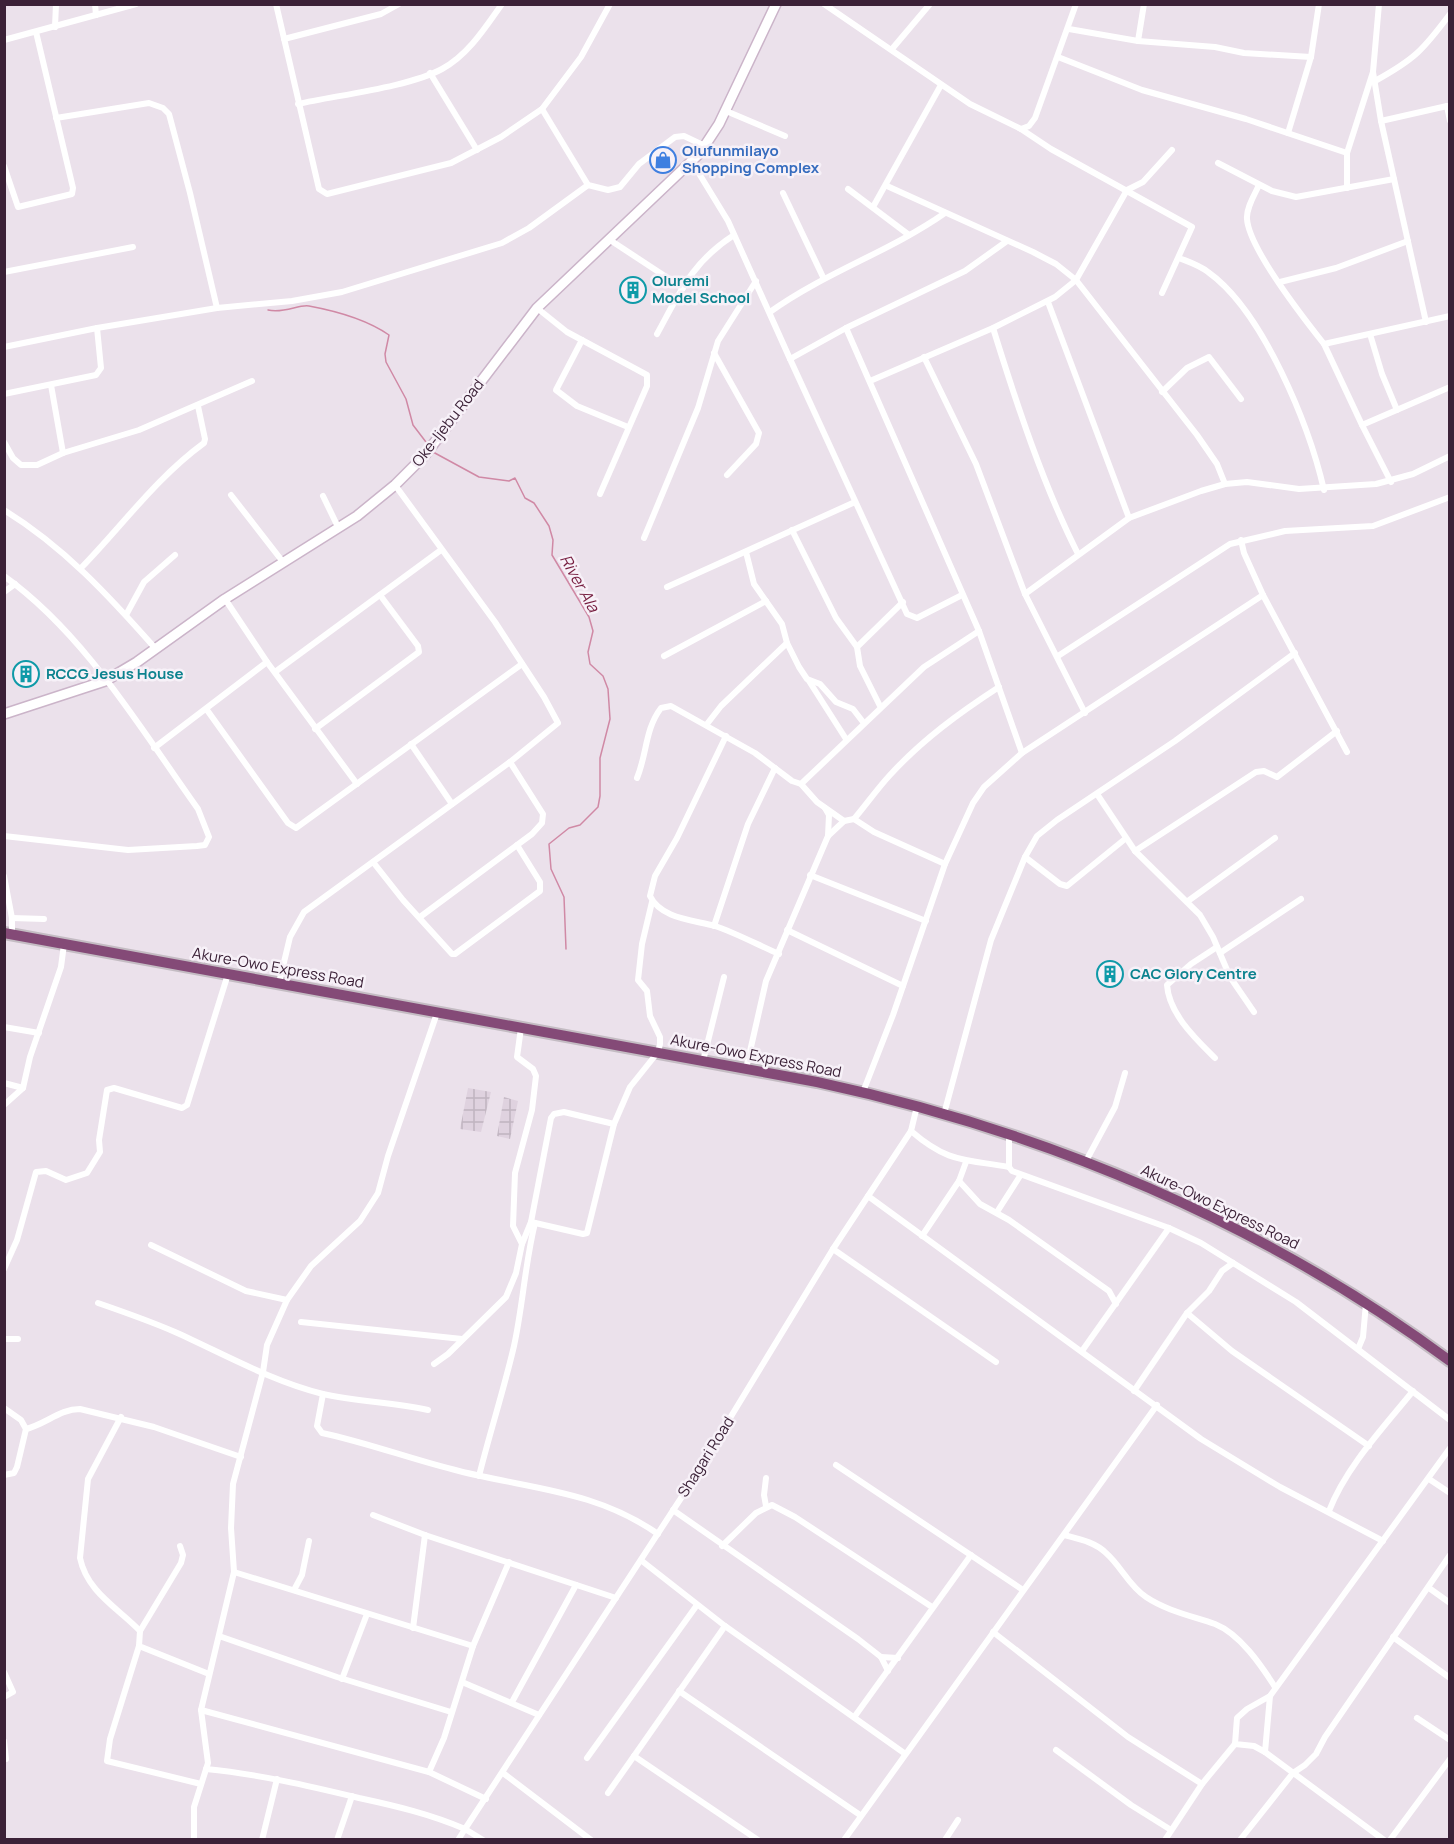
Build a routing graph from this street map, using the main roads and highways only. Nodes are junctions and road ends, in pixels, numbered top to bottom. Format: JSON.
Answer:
{"nodes":[{"id":1,"x":776,"y":4,"type":"edge"},
{"id":2,"x":4,"y":714,"type":"edge"},
{"id":3,"x":8,"y":934,"type":"edge"},
{"id":4,"x":1449,"y":1361,"type":"edge"}],
"edges":[{"from":1,"to":2,"type":"main road","name":"Oke-Ijebu Road"},
{"from":3,"to":4,"type":"highway","name":"Akure-Owo Express Road"}]}
